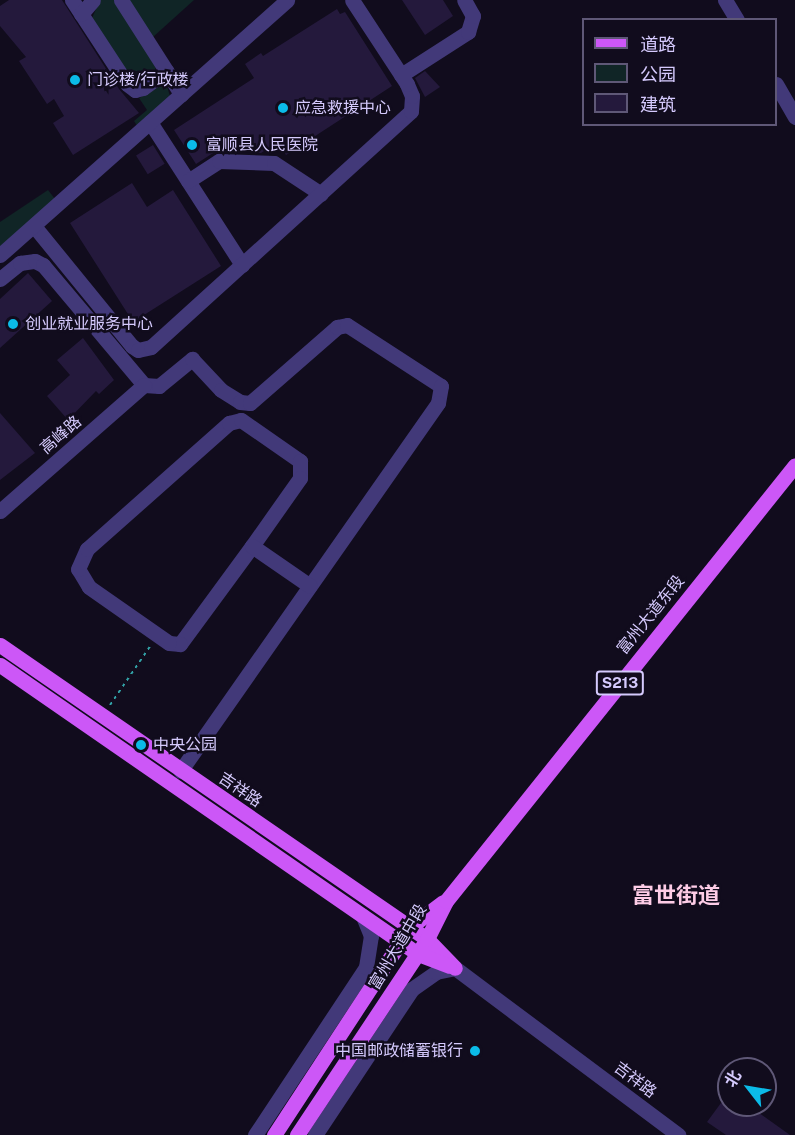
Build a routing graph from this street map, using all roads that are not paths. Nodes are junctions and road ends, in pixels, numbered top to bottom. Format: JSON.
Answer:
{"nodes":[{"id":1,"x":72,"y":0,"type":"edge"},
{"id":2,"x":93,"y":0,"type":"edge"},
{"id":3,"x":121,"y":0,"type":"edge"},
{"id":4,"x":287,"y":0,"type":"edge"},
{"id":5,"x":352,"y":0,"type":"edge"},
{"id":6,"x":464,"y":0,"type":"edge"},
{"id":7,"x":725,"y":0,"type":"edge"},
{"id":8,"x":81,"y":14,"type":"junction"},
{"id":9,"x":736,"y":18,"type":"edge"},
{"id":10,"x":166,"y":71,"type":"junction"},
{"id":11,"x":401,"y":75,"type":"junction"},
{"id":12,"x":777,"y":86,"type":"edge"},
{"id":13,"x":181,"y":94,"type":"junction"},
{"id":14,"x":795,"y":117,"type":"edge"},
{"id":15,"x":150,"y":122,"type":"junction"},
{"id":16,"x":188,"y":181,"type":"junction"},
{"id":17,"x":321,"y":194,"type":"junction"},
{"id":18,"x":34,"y":226,"type":"junction"},
{"id":19,"x":0,"y":255,"type":"edge"},
{"id":20,"x":242,"y":265,"type":"junction"},
{"id":21,"x":0,"y":279,"type":"edge"},
{"id":22,"x":144,"y":385,"type":"junction"},
{"id":23,"x":795,"y":465,"type":"edge"},
{"id":24,"x":789,"y":483,"type":"edge"},
{"id":25,"x":0,"y":511,"type":"edge"},
{"id":26,"x":252,"y":546,"type":"junction"},
{"id":27,"x":310,"y":586,"type":"junction"},
{"id":28,"x":0,"y":645,"type":"edge"},
{"id":29,"x":0,"y":665,"type":"edge"},
{"id":30,"x":180,"y":771,"type":"junction"},
{"id":31,"x":446,"y":901,"type":"junction"},
{"id":32,"x":363,"y":916,"type":"junction"},
{"id":33,"x":410,"y":927,"type":"junction"},
{"id":34,"x":427,"y":939,"type":"junction"},
{"id":35,"x":401,"y":942,"type":"junction"},
{"id":36,"x":418,"y":954,"type":"junction"},
{"id":37,"x":366,"y":967,"type":"junction"},
{"id":38,"x":455,"y":968,"type":"junction"},
{"id":39,"x":412,"y":989,"type":"junction"},
{"id":40,"x":255,"y":1135,"type":"edge"},
{"id":41,"x":274,"y":1135,"type":"edge"},
{"id":42,"x":297,"y":1135,"type":"edge"},
{"id":43,"x":315,"y":1135,"type":"edge"},
{"id":44,"x":678,"y":1135,"type":"edge"}],
"edges":[{"from":1,"to":8,"type":"street"},
{"from":2,"to":8,"type":"street"},
{"from":3,"to":10,"type":"street"},
{"from":4,"to":13,"type":"street"},
{"from":5,"to":11,"type":"street"},
{"from":6,"to":11,"type":"street"},
{"from":7,"to":9,"type":"street"},
{"from":8,"to":10,"type":"street"},
{"from":10,"to":13,"type":"street"},
{"from":11,"to":17,"type":"street"},
{"from":12,"to":14,"type":"street"},
{"from":13,"to":15,"type":"street"},
{"from":15,"to":16,"type":"street"},
{"from":15,"to":18,"type":"street"},
{"from":16,"to":17,"type":"street"},
{"from":16,"to":20,"type":"street"},
{"from":17,"to":20,"type":"street"},
{"from":18,"to":19,"type":"street"},
{"from":18,"to":20,"type":"street"},
{"from":21,"to":22,"type":"street"},
{"from":22,"to":25,"type":"street","name":"高峰路"},
{"from":22,"to":27,"type":"street"},
{"from":23,"to":24,"type":"main road","name":"富州大道东段","number":"S213"},
{"from":24,"to":31,"type":"main road","name":"富州大道东段","number":"S213"},
{"from":26,"to":26,"type":"street"},
{"from":26,"to":27,"type":"street"},
{"from":27,"to":30,"type":"street"},
{"from":28,"to":30,"type":"main road","name":"吉祥路"},
{"from":29,"to":32,"type":"main road","name":"吉祥路"},
{"from":30,"to":33,"type":"main road","name":"吉祥路"},
{"from":31,"to":33,"type":"main road","name":"富州大道中段","number":"S213"},
{"from":31,"to":34,"type":"main road","name":"富州大道中段","number":"S213"},
{"from":32,"to":35,"type":"main road","name":"吉祥路"},
{"from":32,"to":37,"type":"street"},
{"from":33,"to":34,"type":"main road","name":"吉祥路"},
{"from":33,"to":35,"type":"main road","name":"富州大道中段","number":"S213"},
{"from":34,"to":36,"type":"main road","name":"富州大道中段","number":"S213"},
{"from":34,"to":38,"type":"main road","name":"吉祥路"},
{"from":35,"to":36,"type":"main road","name":"吉祥路"},
{"from":35,"to":37,"type":"street"},
{"from":35,"to":41,"type":"main road","name":"富州大道中段","number":"S213"},
{"from":36,"to":38,"type":"main road","name":"吉祥路"},
{"from":36,"to":39,"type":"street"},
{"from":36,"to":42,"type":"main road","name":"富州大道中段","number":"S213"},
{"from":37,"to":40,"type":"street"},
{"from":38,"to":39,"type":"street"},
{"from":38,"to":44,"type":"street","name":"吉祥路"},
{"from":39,"to":43,"type":"street"}]}
